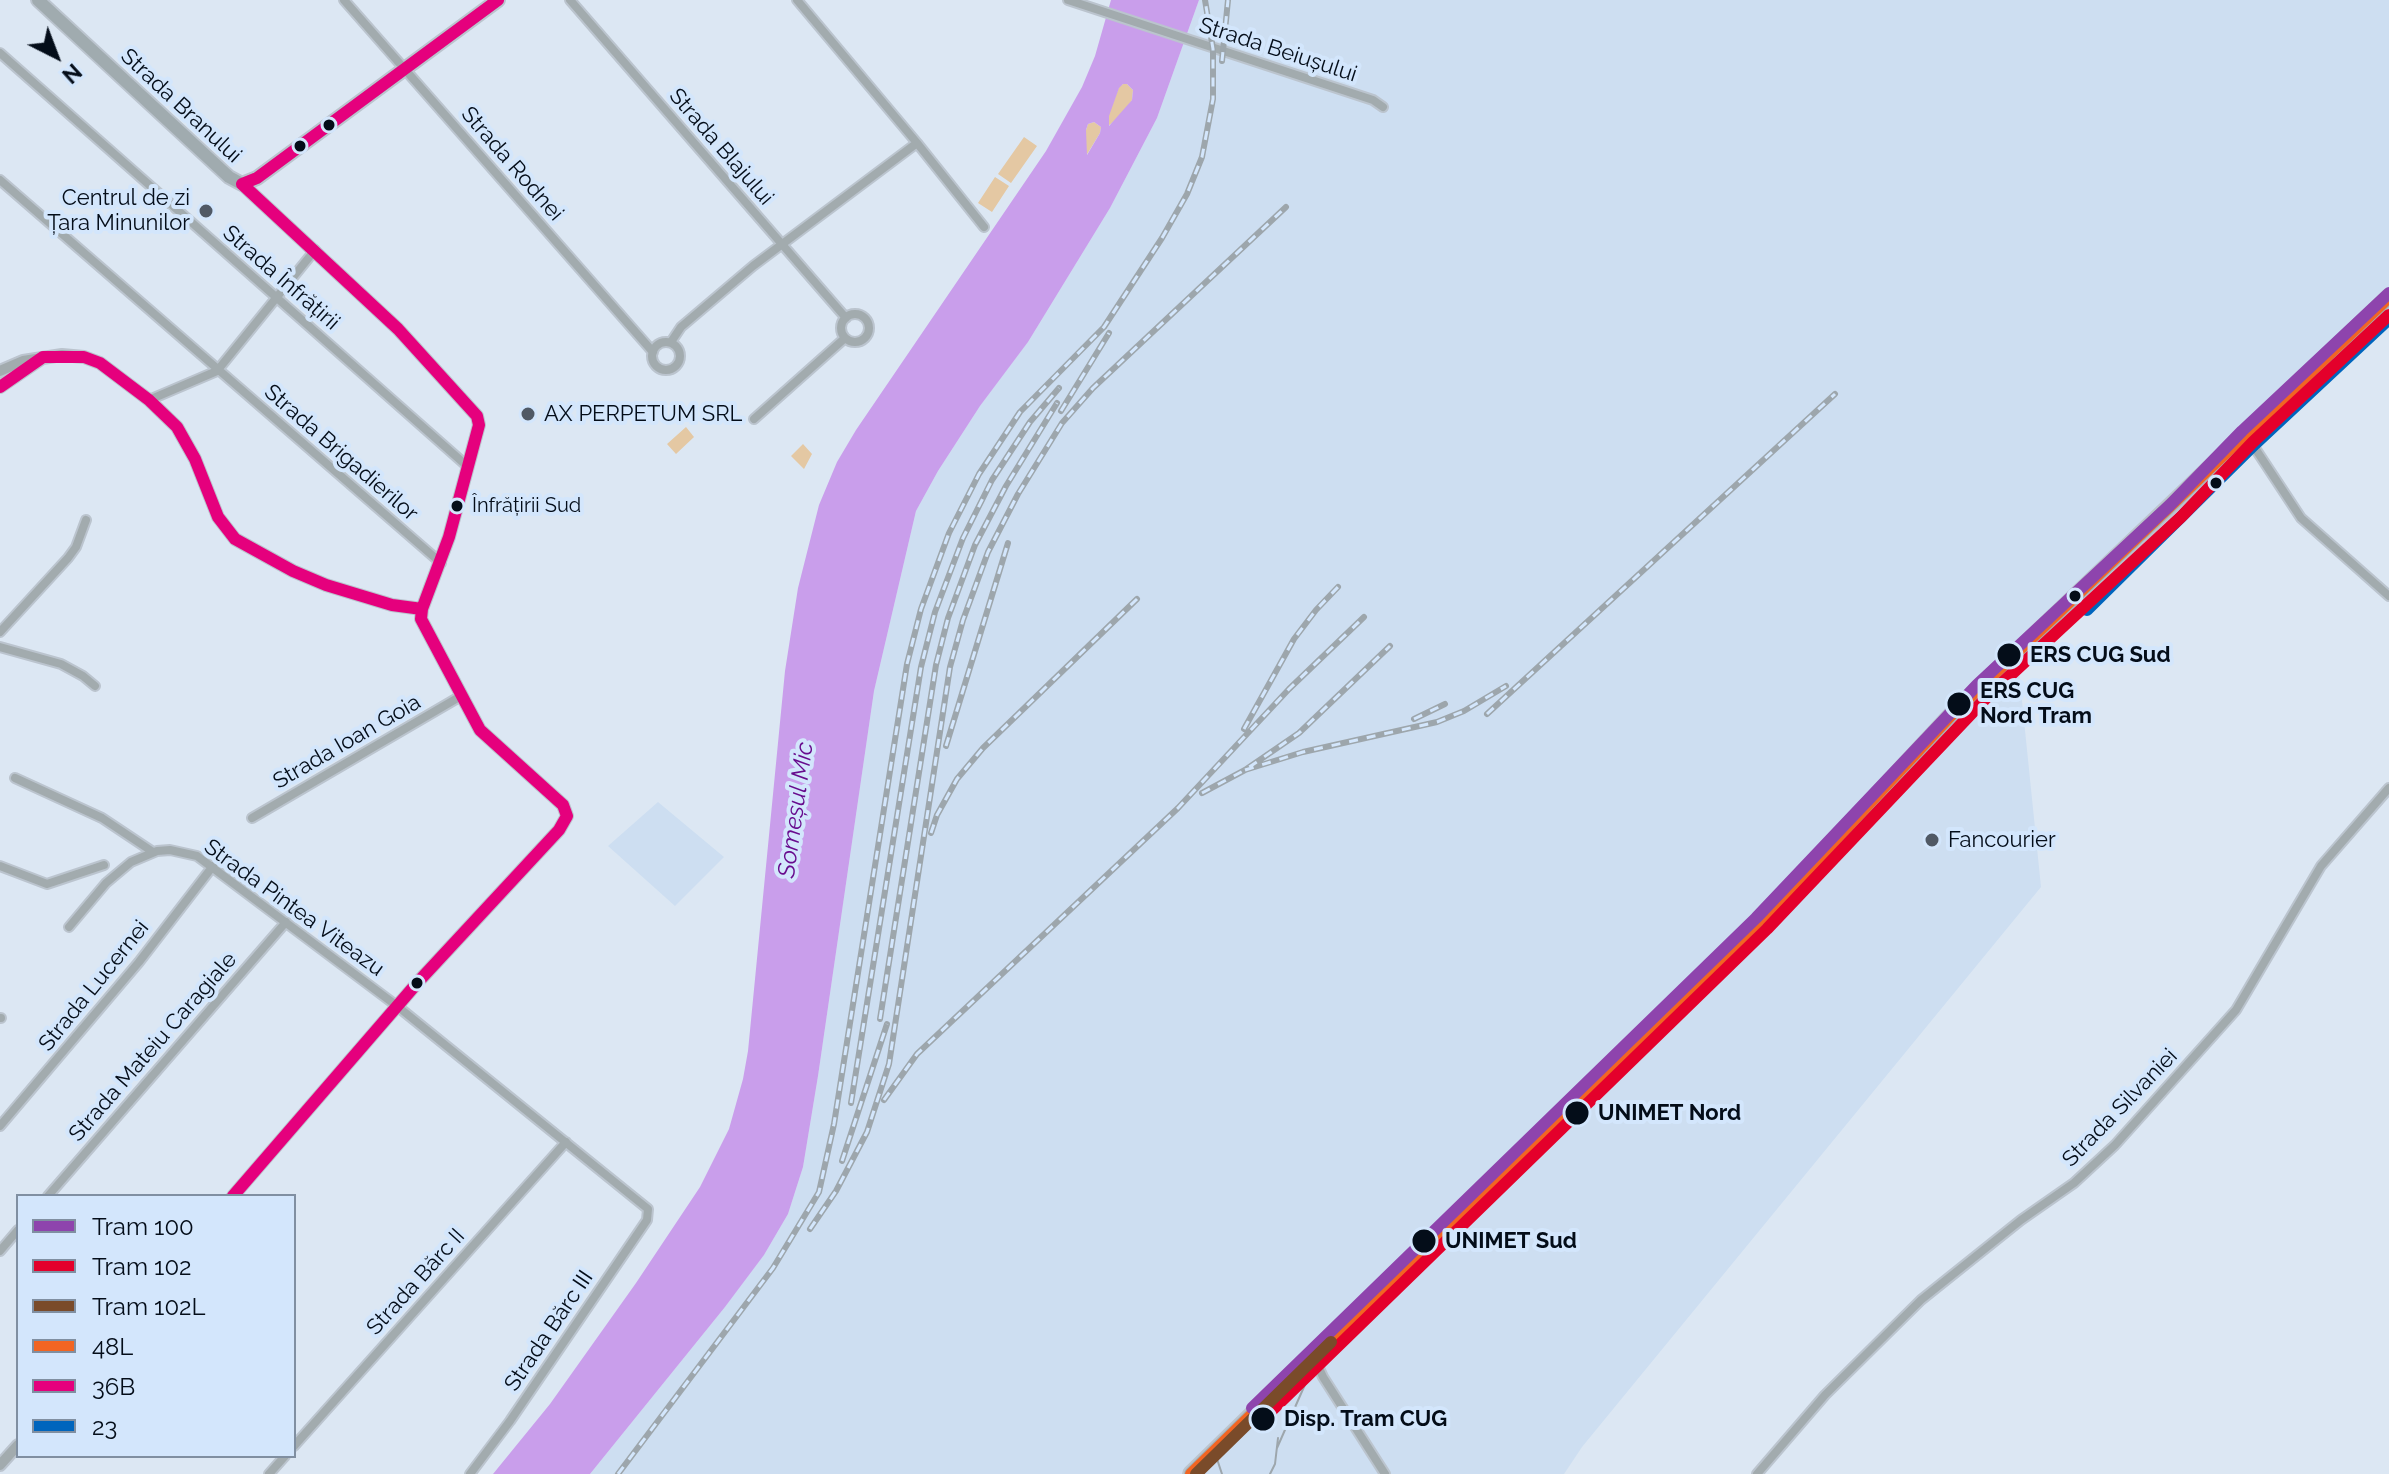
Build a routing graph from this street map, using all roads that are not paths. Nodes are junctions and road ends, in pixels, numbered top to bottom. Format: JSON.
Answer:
{"nodes":[{"id":1,"x":38,"y":0,"type":"edge"},
{"id":2,"x":344,"y":0,"type":"edge"},
{"id":3,"x":498,"y":0,"type":"edge"},
{"id":4,"x":570,"y":0,"type":"edge"},
{"id":5,"x":797,"y":0,"type":"edge"},
{"id":6,"x":1068,"y":0,"type":"edge"},
{"id":7,"x":0,"y":53,"type":"edge"},
{"id":8,"x":404,"y":68,"type":"junction"},
{"id":9,"x":1383,"y":107,"type":"dead end"},
{"id":10,"x":917,"y":143,"type":"junction"},
{"id":11,"x":0,"y":180,"type":"edge"},
{"id":12,"x":242,"y":184,"type":"junction"},
{"id":13,"x":984,"y":227,"type":"dead end"},
{"id":14,"x":780,"y":244,"type":"junction"},
{"id":15,"x":315,"y":250,"type":"junction"},
{"id":16,"x":276,"y":297,"type":"junction"},
{"id":17,"x":2389,"y":297,"type":"edge"},
{"id":18,"x":846,"y":318,"type":"junction"},
{"id":19,"x":845,"y":338,"type":"junction"},
{"id":20,"x":671,"y":342,"type":"junction"},
{"id":21,"x":653,"y":352,"type":"junction"},
{"id":22,"x":43,"y":357,"type":"junction"},
{"id":23,"x":0,"y":371,"type":"edge"},
{"id":24,"x":217,"y":371,"type":"junction"},
{"id":25,"x":0,"y":387,"type":"edge"},
{"id":26,"x":149,"y":400,"type":"junction"},
{"id":27,"x":754,"y":419,"type":"dead end"},
{"id":28,"x":2244,"y":433,"type":"junction"},
{"id":29,"x":467,"y":466,"type":"junction"},
{"id":30,"x":86,"y":520,"type":"dead end"},
{"id":31,"x":441,"y":563,"type":"junction"},
{"id":32,"x":2389,"y":596,"type":"edge"},
{"id":33,"x":422,"y":609,"type":"junction"},
{"id":34,"x":0,"y":632,"type":"edge"},
{"id":35,"x":0,"y":647,"type":"edge"},
{"id":36,"x":95,"y":686,"type":"dead end"},
{"id":37,"x":461,"y":696,"type":"junction"},
{"id":38,"x":15,"y":778,"type":"dead end"},
{"id":39,"x":2389,"y":788,"type":"edge"},
{"id":40,"x":252,"y":818,"type":"dead end"},
{"id":41,"x":153,"y":852,"type":"junction"},
{"id":42,"x":104,"y":865,"type":"dead end"},
{"id":43,"x":0,"y":866,"type":"edge"},
{"id":44,"x":213,"y":866,"type":"junction"},
{"id":45,"x":286,"y":922,"type":"junction"},
{"id":46,"x":69,"y":927,"type":"dead end"},
{"id":47,"x":397,"y":1006,"type":"junction"},
{"id":48,"x":0,"y":1126,"type":"edge"},
{"id":49,"x":566,"y":1142,"type":"junction"},
{"id":50,"x":50,"y":1194,"type":"edge"},
{"id":51,"x":235,"y":1194,"type":"edge"},
{"id":52,"x":646,"y":1206,"type":"joint"},
{"id":53,"x":16,"y":1232,"type":"edge"},
{"id":54,"x":0,"y":1251,"type":"edge"},
{"id":55,"x":1312,"y":1354,"type":"junction"},
{"id":56,"x":296,"y":1444,"type":"edge"},
{"id":57,"x":16,"y":1447,"type":"edge"},
{"id":58,"x":283,"y":1458,"type":"edge"},
{"id":59,"x":0,"y":1465,"type":"edge"},
{"id":60,"x":269,"y":1474,"type":"edge"},
{"id":61,"x":470,"y":1474,"type":"edge"},
{"id":62,"x":1191,"y":1474,"type":"edge"},
{"id":63,"x":1385,"y":1474,"type":"edge"},
{"id":64,"x":1757,"y":1474,"type":"edge"}],
"edges":[{"from":1,"to":12,"type":"main road","name":"Strada Branului"},
{"from":2,"to":8,"type":"street","name":"Strada Rodnei"},
{"from":3,"to":8,"type":"main road"},
{"from":4,"to":14,"type":"street","name":"Strada Blajului"},
{"from":5,"to":10,"type":"street"},
{"from":6,"to":9,"type":"street","name":"Strada Beiușului"},
{"from":7,"to":16,"type":"street","name":"Strada Înfrățirii"},
{"from":8,"to":12,"type":"main road"},
{"from":8,"to":21,"type":"street","name":"Strada Rodnei"},
{"from":10,"to":13,"type":"street"},
{"from":10,"to":14,"type":"street"},
{"from":11,"to":24,"type":"street","name":"Strada Brigadierilor"},
{"from":12,"to":15,"type":"street","name":"Strada Branului"},
{"from":14,"to":18,"type":"street","name":"Strada Blajului"},
{"from":14,"to":20,"type":"street"},
{"from":15,"to":16,"type":"street"},
{"from":15,"to":29,"type":"street","name":"Strada Branului"},
{"from":16,"to":24,"type":"street"},
{"from":16,"to":29,"type":"street","name":"Strada Înfrățirii"},
{"from":17,"to":28,"type":"main road"},
{"from":18,"to":19,"type":"street"},
{"from":18,"to":19,"type":"street","name":"Strada Blajului"},
{"from":19,"to":27,"type":"street","name":"Strada Blajului"},
{"from":20,"to":21,"type":"street"},
{"from":20,"to":21,"type":"street"},
{"from":22,"to":23,"type":"street"},
{"from":22,"to":25,"type":"street"},
{"from":22,"to":26,"type":"street"},
{"from":24,"to":26,"type":"street"},
{"from":24,"to":31,"type":"street","name":"Strada Brigadierilor"},
{"from":26,"to":33,"type":"street"},
{"from":28,"to":32,"type":"street"},
{"from":28,"to":55,"type":"main road"},
{"from":29,"to":31,"type":"street"},
{"from":30,"to":34,"type":"street"},
{"from":31,"to":33,"type":"street"},
{"from":33,"to":37,"type":"street"},
{"from":35,"to":36,"type":"street"},
{"from":37,"to":40,"type":"street","name":"Strada Ioan Goia"},
{"from":37,"to":47,"type":"street"},
{"from":38,"to":41,"type":"street"},
{"from":39,"to":64,"type":"street","name":"Strada Silvaniei"},
{"from":41,"to":44,"type":"street","name":"Strada Pintea Viteazu"},
{"from":41,"to":46,"type":"street"},
{"from":42,"to":43,"type":"street"},
{"from":44,"to":45,"type":"street","name":"Strada Pintea Viteazu"},
{"from":44,"to":48,"type":"street","name":"Strada Lucernei"},
{"from":45,"to":47,"type":"street","name":"Strada Pintea Viteazu"},
{"from":45,"to":50,"type":"street","name":"Strada Mateiu Caragiale"},
{"from":47,"to":49,"type":"street","name":"Strada Pintea Viteazu"},
{"from":47,"to":51,"type":"street"},
{"from":49,"to":52,"type":"street","name":"Strada Pintea Viteazu"},
{"from":49,"to":56,"type":"street","name":"Strada Bărc II"},
{"from":52,"to":61,"type":"street","name":"Strada Bărc III"},
{"from":53,"to":54,"type":"street"},
{"from":55,"to":62,"type":"main road"},
{"from":55,"to":63,"type":"street"},
{"from":57,"to":59,"type":"street"},
{"from":58,"to":60,"type":"street"}]}
